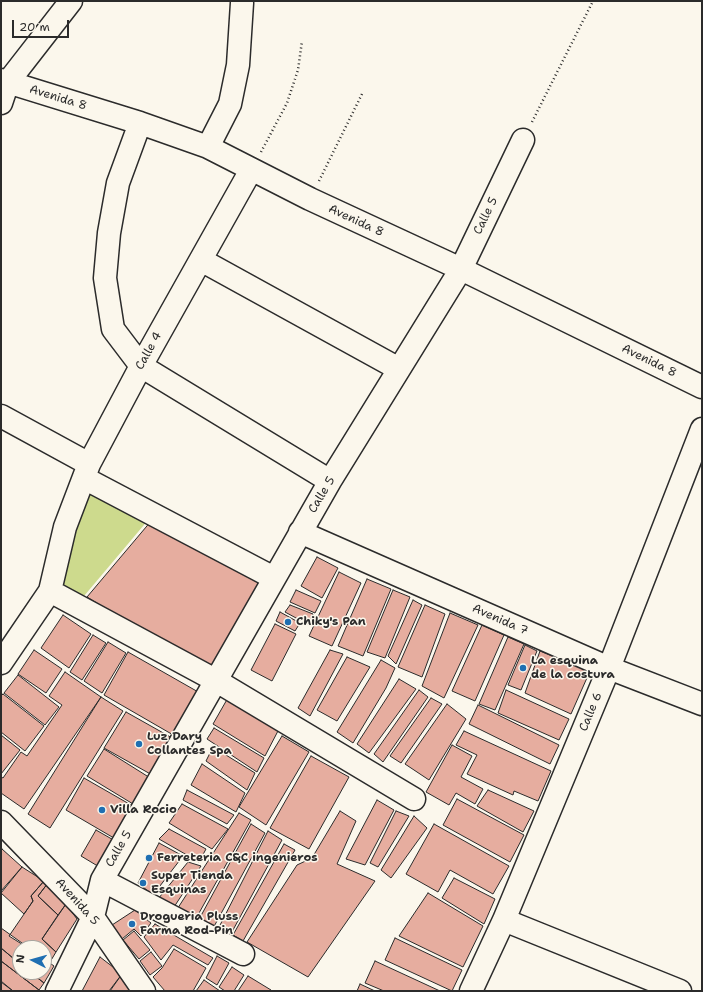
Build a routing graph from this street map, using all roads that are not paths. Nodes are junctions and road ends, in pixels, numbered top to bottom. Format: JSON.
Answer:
{"nodes":[{"id":1,"x":71,"y":1,"type":"edge"},
{"id":2,"x":242,"y":3,"type":"dead end"},
{"id":3,"x":5,"y":81,"type":"edge"},
{"id":4,"x":1,"y":103,"type":"edge"},
{"id":5,"x":140,"y":123,"type":"junction"},
{"id":6,"x":523,"y":140,"type":"road end"},
{"id":7,"x":208,"y":147,"type":"junction"},
{"id":8,"x":251,"y":170,"type":"junction"},
{"id":9,"x":201,"y":260,"type":"junction"},
{"id":10,"x":461,"y":269,"type":"junction"},
{"id":11,"x":141,"y":366,"type":"junction"},
{"id":12,"x":399,"y":369,"type":"junction"},
{"id":13,"x":702,"y":387,"type":"edge"},
{"id":14,"x":1,"y":416,"type":"edge"},
{"id":15,"x":702,"y":429,"type":"edge"},
{"id":16,"x":86,"y":471,"type":"junction"},
{"id":17,"x":330,"y":481,"type":"junction"},
{"id":18,"x":300,"y":532,"type":"junction"},
{"id":19,"x":274,"y":578,"type":"junction"},
{"id":20,"x":50,"y":591,"type":"junction"},
{"id":21,"x":1,"y":663,"type":"edge"},
{"id":22,"x":609,"y":668,"type":"junction"},
{"id":23,"x":215,"y":680,"type":"junction"},
{"id":24,"x":702,"y":704,"type":"edge"},
{"id":25,"x":414,"y":799,"type":"dead end"},
{"id":26,"x":1,"y":822,"type":"edge"},
{"id":27,"x":102,"y":880,"type":"junction"},
{"id":28,"x":93,"y":917,"type":"junction"},
{"id":29,"x":504,"y":920,"type":"junction"},
{"id":30,"x":243,"y":954,"type":"dead end"},
{"id":31,"x":56,"y":991,"type":"edge"},
{"id":32,"x":144,"y":991,"type":"edge"},
{"id":33,"x":472,"y":991,"type":"edge"},
{"id":34,"x":680,"y":991,"type":"edge"}],
"edges":[{"from":1,"to":3,"type":"street"},
{"from":2,"to":7,"type":"street"},
{"from":3,"to":4,"type":"street"},
{"from":3,"to":5,"type":"street","name":"Avenida 8"},
{"from":5,"to":7,"type":"street","name":"Avenida 8"},
{"from":5,"to":11,"type":"street"},
{"from":6,"to":10,"type":"street","name":"Calle 5"},
{"from":7,"to":8,"type":"street","name":"Avenida 8"},
{"from":8,"to":9,"type":"street","name":"Calle 4"},
{"from":8,"to":10,"type":"street","name":"Avenida 8"},
{"from":9,"to":11,"type":"street","name":"Calle 4"},
{"from":9,"to":12,"type":"street"},
{"from":10,"to":12,"type":"street","name":"Calle 5"},
{"from":10,"to":13,"type":"street","name":"Avenida 8"},
{"from":11,"to":16,"type":"street","name":"Calle 4"},
{"from":11,"to":17,"type":"street"},
{"from":12,"to":17,"type":"street","name":"Calle 5"},
{"from":14,"to":16,"type":"street"},
{"from":15,"to":22,"type":"street","name":"Calle 6"},
{"from":16,"to":19,"type":"street"},
{"from":16,"to":20,"type":"street","name":"Calle 4"},
{"from":17,"to":18,"type":"street","name":"Calle 5"},
{"from":18,"to":19,"type":"street","name":"Calle 5"},
{"from":18,"to":22,"type":"street","name":"Avenida 7"},
{"from":19,"to":23,"type":"street","name":"Calle 5"},
{"from":20,"to":21,"type":"street","name":"Calle 4"},
{"from":20,"to":23,"type":"street"},
{"from":22,"to":24,"type":"street","name":"Avenida 7"},
{"from":22,"to":29,"type":"street","name":"Calle 6"},
{"from":23,"to":25,"type":"street"},
{"from":23,"to":27,"type":"street","name":"Calle 5"},
{"from":26,"to":28,"type":"street","name":"Avenida 5"},
{"from":27,"to":28,"type":"street","name":"Calle 5"},
{"from":27,"to":30,"type":"street"},
{"from":28,"to":31,"type":"street","name":"Calle 5"},
{"from":28,"to":32,"type":"street","name":"Avenida 5"},
{"from":29,"to":33,"type":"street","name":"Calle 6"},
{"from":29,"to":34,"type":"street"}]}
